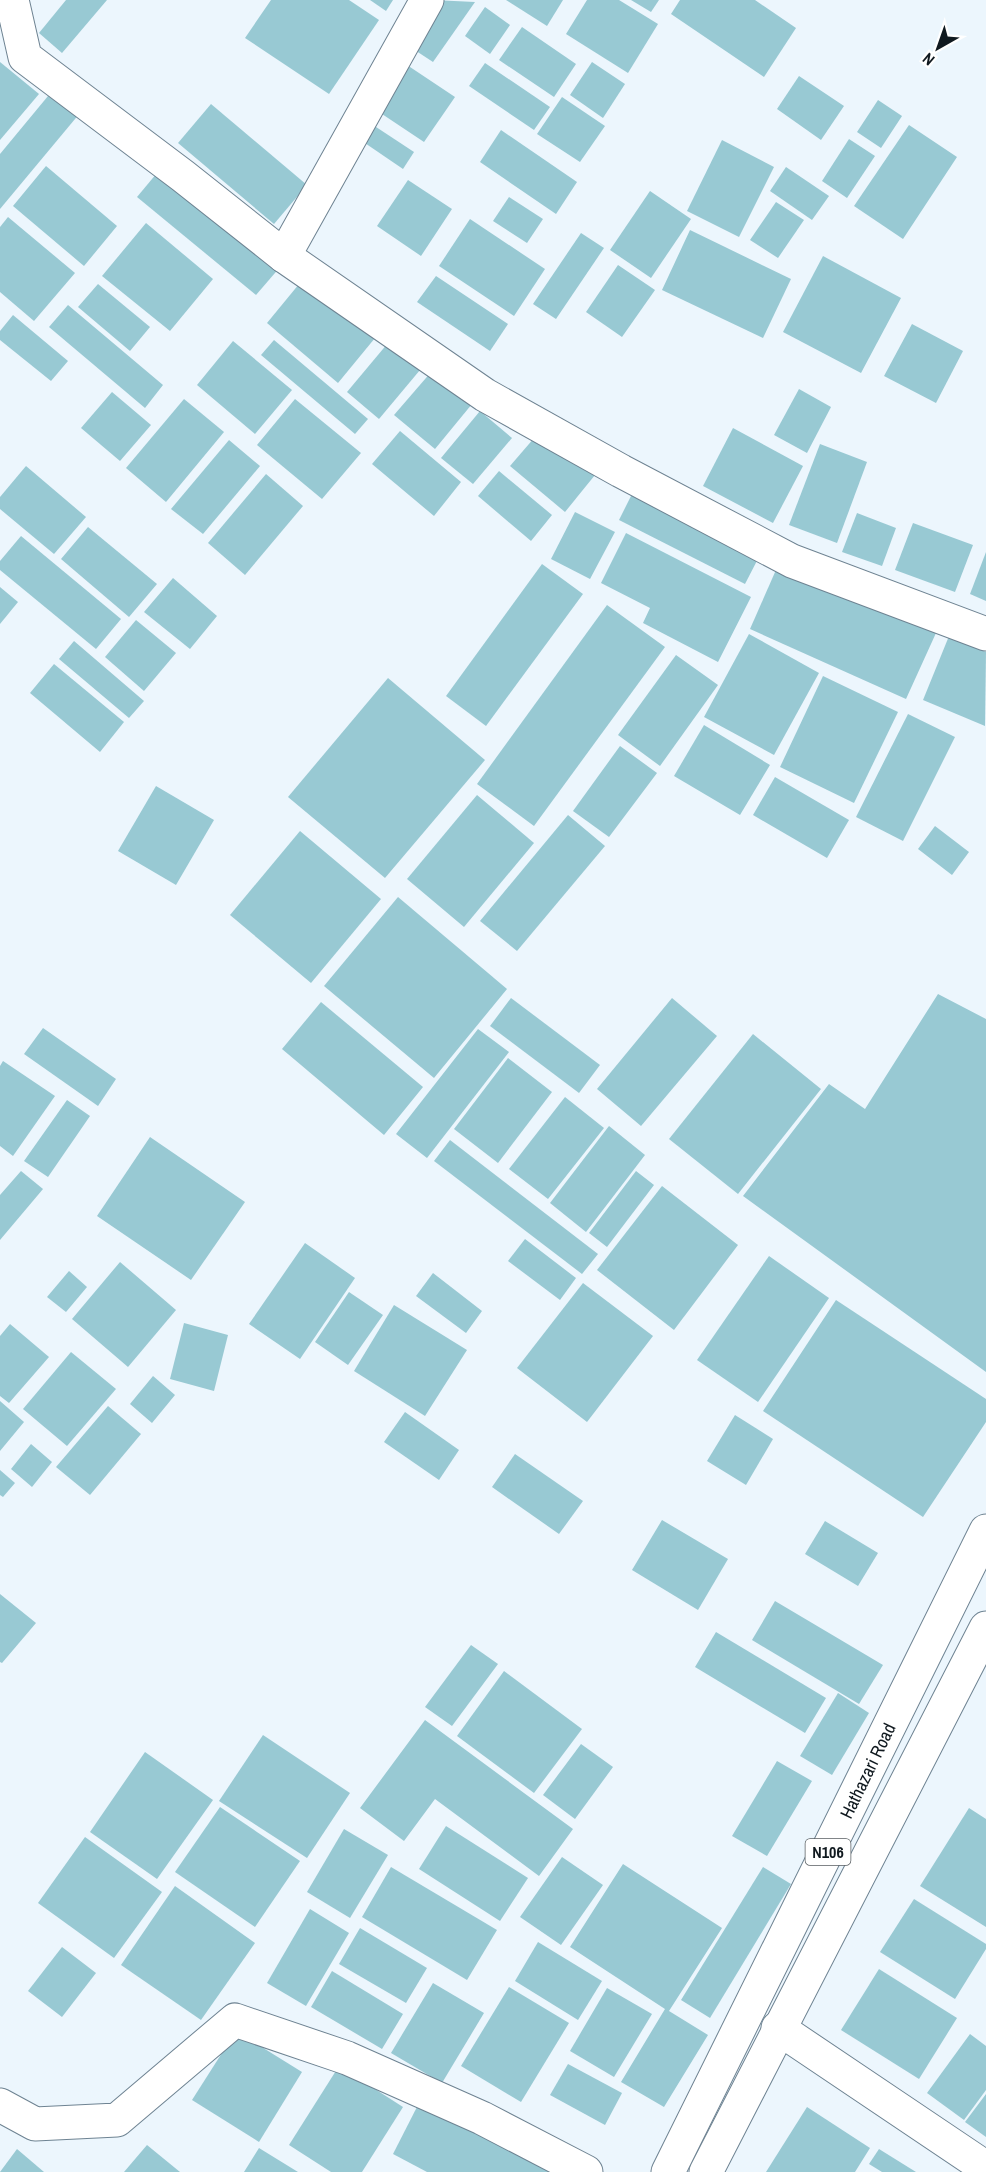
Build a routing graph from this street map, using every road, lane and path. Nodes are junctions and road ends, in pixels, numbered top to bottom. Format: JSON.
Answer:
{"nodes":[{"id":1,"x":12,"y":0,"type":"edge"},
{"id":2,"x":427,"y":0,"type":"edge"},
{"id":3,"x":284,"y":256,"type":"junction"},
{"id":4,"x":986,"y":634,"type":"edge"},
{"id":5,"x":986,"y":1531,"type":"edge"},
{"id":6,"x":986,"y":1628,"type":"edge"},
{"id":7,"x":778,"y":2028,"type":"junction"},
{"id":8,"x":0,"y":2104,"type":"edge"},
{"id":9,"x":986,"y":2168,"type":"edge"},
{"id":10,"x":586,"y":2172,"type":"edge"},
{"id":11,"x":668,"y":2172,"type":"edge"},
{"id":12,"x":706,"y":2172,"type":"edge"}],
"edges":[{"from":1,"to":3,"type":"main road"},
{"from":2,"to":3,"type":"main road"},
{"from":3,"to":4,"type":"main road"},
{"from":5,"to":11,"type":"main road","name":"Hathazari Road","number":"N106"},
{"from":6,"to":7,"type":"main road","number":"N106"},
{"from":7,"to":9,"type":"main road"},
{"from":7,"to":12,"type":"main road","number":"N106"},
{"from":8,"to":10,"type":"main road"}]}
